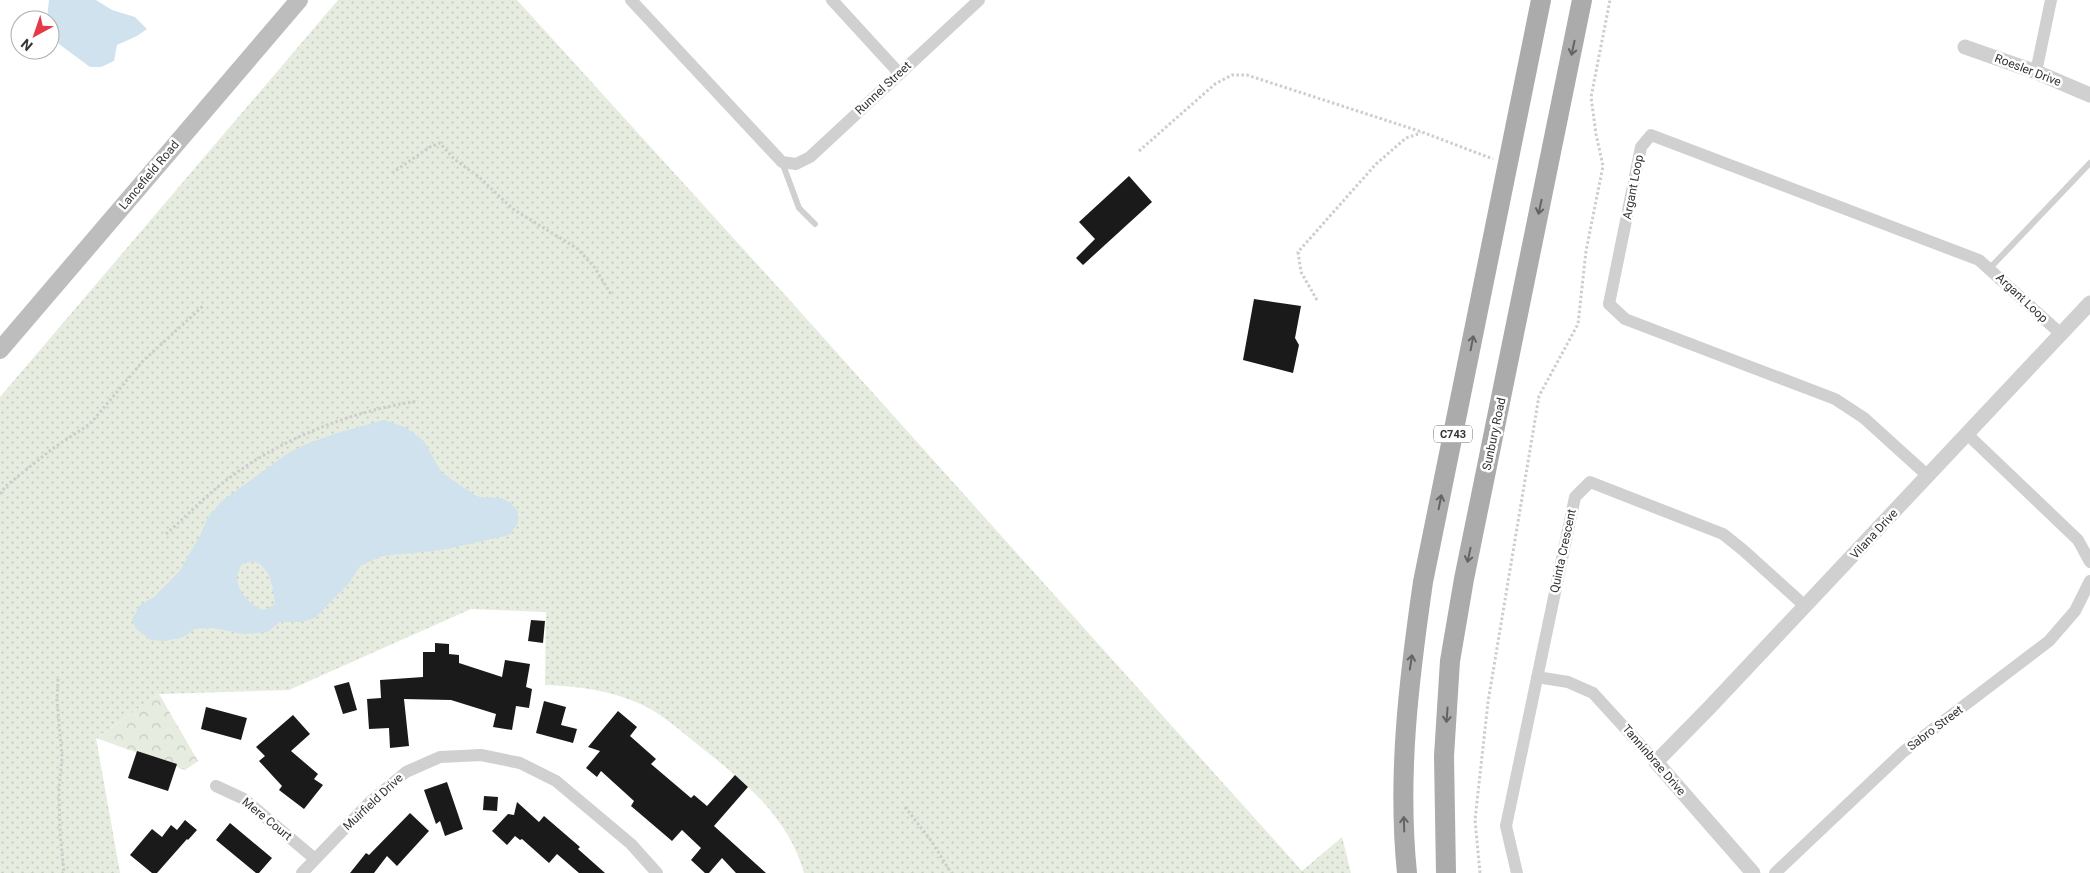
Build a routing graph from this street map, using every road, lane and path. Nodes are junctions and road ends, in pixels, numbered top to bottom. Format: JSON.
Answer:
{"nodes":[{"id":1,"x":298,"y":0,"type":"edge"},
{"id":2,"x":631,"y":0,"type":"edge"},
{"id":3,"x":832,"y":0,"type":"edge"},
{"id":4,"x":979,"y":0,"type":"edge"},
{"id":5,"x":1541,"y":0,"type":"edge"},
{"id":6,"x":1582,"y":0,"type":"edge"},
{"id":7,"x":1610,"y":0,"type":"edge"},
{"id":8,"x":2051,"y":0,"type":"edge"},
{"id":9,"x":1965,"y":47,"type":"dead end"},
{"id":10,"x":2036,"y":72,"type":"junction"},
{"id":11,"x":899,"y":73,"type":"junction"},
{"id":12,"x":2090,"y":95,"type":"edge"},
{"id":13,"x":1422,"y":132,"type":"junction"},
{"id":14,"x":1140,"y":151,"type":"dead end"},
{"id":15,"x":782,"y":162,"type":"junction"},
{"id":16,"x":1508,"y":164,"type":"junction"},
{"id":17,"x":2090,"y":164,"type":"edge"},
{"id":18,"x":392,"y":173,"type":"dead end"},
{"id":19,"x":814,"y":224,"type":"dead end"},
{"id":20,"x":1990,"y":268,"type":"junction"},
{"id":21,"x":612,"y":296,"type":"dead end"},
{"id":22,"x":1317,"y":300,"type":"dead end"},
{"id":23,"x":2090,"y":303,"type":"edge"},
{"id":24,"x":203,"y":306,"type":"dead end"},
{"id":25,"x":2061,"y":334,"type":"junction"},
{"id":26,"x":0,"y":350,"type":"edge"},
{"id":27,"x":418,"y":401,"type":"dead end"},
{"id":28,"x":1968,"y":434,"type":"junction"},
{"id":29,"x":1928,"y":476,"type":"junction"},
{"id":30,"x":0,"y":494,"type":"edge"},
{"id":31,"x":166,"y":534,"type":"dead end"},
{"id":32,"x":2090,"y":562,"type":"edge"},
{"id":33,"x":2090,"y":582,"type":"edge"},
{"id":34,"x":1806,"y":606,"type":"junction"},
{"id":35,"x":1536,"y":677,"type":"junction"},
{"id":36,"x":58,"y":679,"type":"dead end"},
{"id":37,"x":1656,"y":762,"type":"junction"},
{"id":38,"x":216,"y":786,"type":"dead end"},
{"id":39,"x":905,"y":807,"type":"dead end"},
{"id":40,"x":315,"y":859,"type":"junction"},
{"id":41,"x":64,"y":873,"type":"edge"},
{"id":42,"x":302,"y":873,"type":"edge"},
{"id":43,"x":657,"y":873,"type":"edge"},
{"id":44,"x":951,"y":873,"type":"edge"},
{"id":45,"x":1407,"y":873,"type":"edge"},
{"id":46,"x":1446,"y":873,"type":"edge"},
{"id":47,"x":1480,"y":873,"type":"edge"},
{"id":48,"x":1517,"y":873,"type":"edge"},
{"id":49,"x":1754,"y":873,"type":"edge"},
{"id":50,"x":1775,"y":873,"type":"edge"}],
"edges":[{"from":1,"to":26,"type":"main road","name":"Lancefield Road"},
{"from":2,"to":15,"type":"street"},
{"from":3,"to":11,"type":"street"},
{"from":4,"to":11,"type":"street","name":"Runnel Street"},
{"from":5,"to":16,"type":"main road","number":"C743"},
{"from":6,"to":46,"type":"main road","name":"Sunbury Road","one_way":true},
{"from":7,"to":47,"type":"path"},
{"from":8,"to":10,"type":"street"},
{"from":9,"to":10,"type":"street","name":"Roesler Drive"},
{"from":10,"to":12,"type":"street","name":"Roesler Drive"},
{"from":11,"to":15,"type":"street","name":"Runnel Street"},
{"from":13,"to":14,"type":"path"},
{"from":13,"to":16,"type":"path"},
{"from":13,"to":22,"type":"path"},
{"from":15,"to":19,"type":"lane"},
{"from":45,"to":16,"type":"main road","number":"C743","one_way":true},
{"from":17,"to":20,"type":"lane"},
{"from":18,"to":21,"type":"path"},
{"from":20,"to":25,"type":"street","name":"Argant Loop"},
{"from":20,"to":29,"type":"street","name":"Argant Loop"},
{"from":23,"to":25,"type":"street","name":"Vilana Drive"},
{"from":24,"to":30,"type":"path"},
{"from":25,"to":28,"type":"street","name":"Vilana Drive"},
{"from":27,"to":31,"type":"path"},
{"from":28,"to":29,"type":"street","name":"Vilana Drive"},
{"from":28,"to":32,"type":"street"},
{"from":29,"to":34,"type":"street","name":"Vilana Drive"},
{"from":33,"to":50,"type":"street","name":"Sabro Street"},
{"from":34,"to":35,"type":"street","name":"Quinta Crescent"},
{"from":34,"to":37,"type":"street","name":"Vilana Drive"},
{"from":35,"to":37,"type":"street","name":"Tanninbrae Drive"},
{"from":35,"to":48,"type":"street","name":"Quinta Crescent"},
{"from":36,"to":41,"type":"path"},
{"from":37,"to":49,"type":"street","name":"Tanninbrae Drive"},
{"from":38,"to":40,"type":"street","name":"Mere Court"},
{"from":39,"to":44,"type":"path"},
{"from":40,"to":42,"type":"street","name":"Muirfield Drive"},
{"from":40,"to":43,"type":"street","name":"Muirfield Drive"}]}
